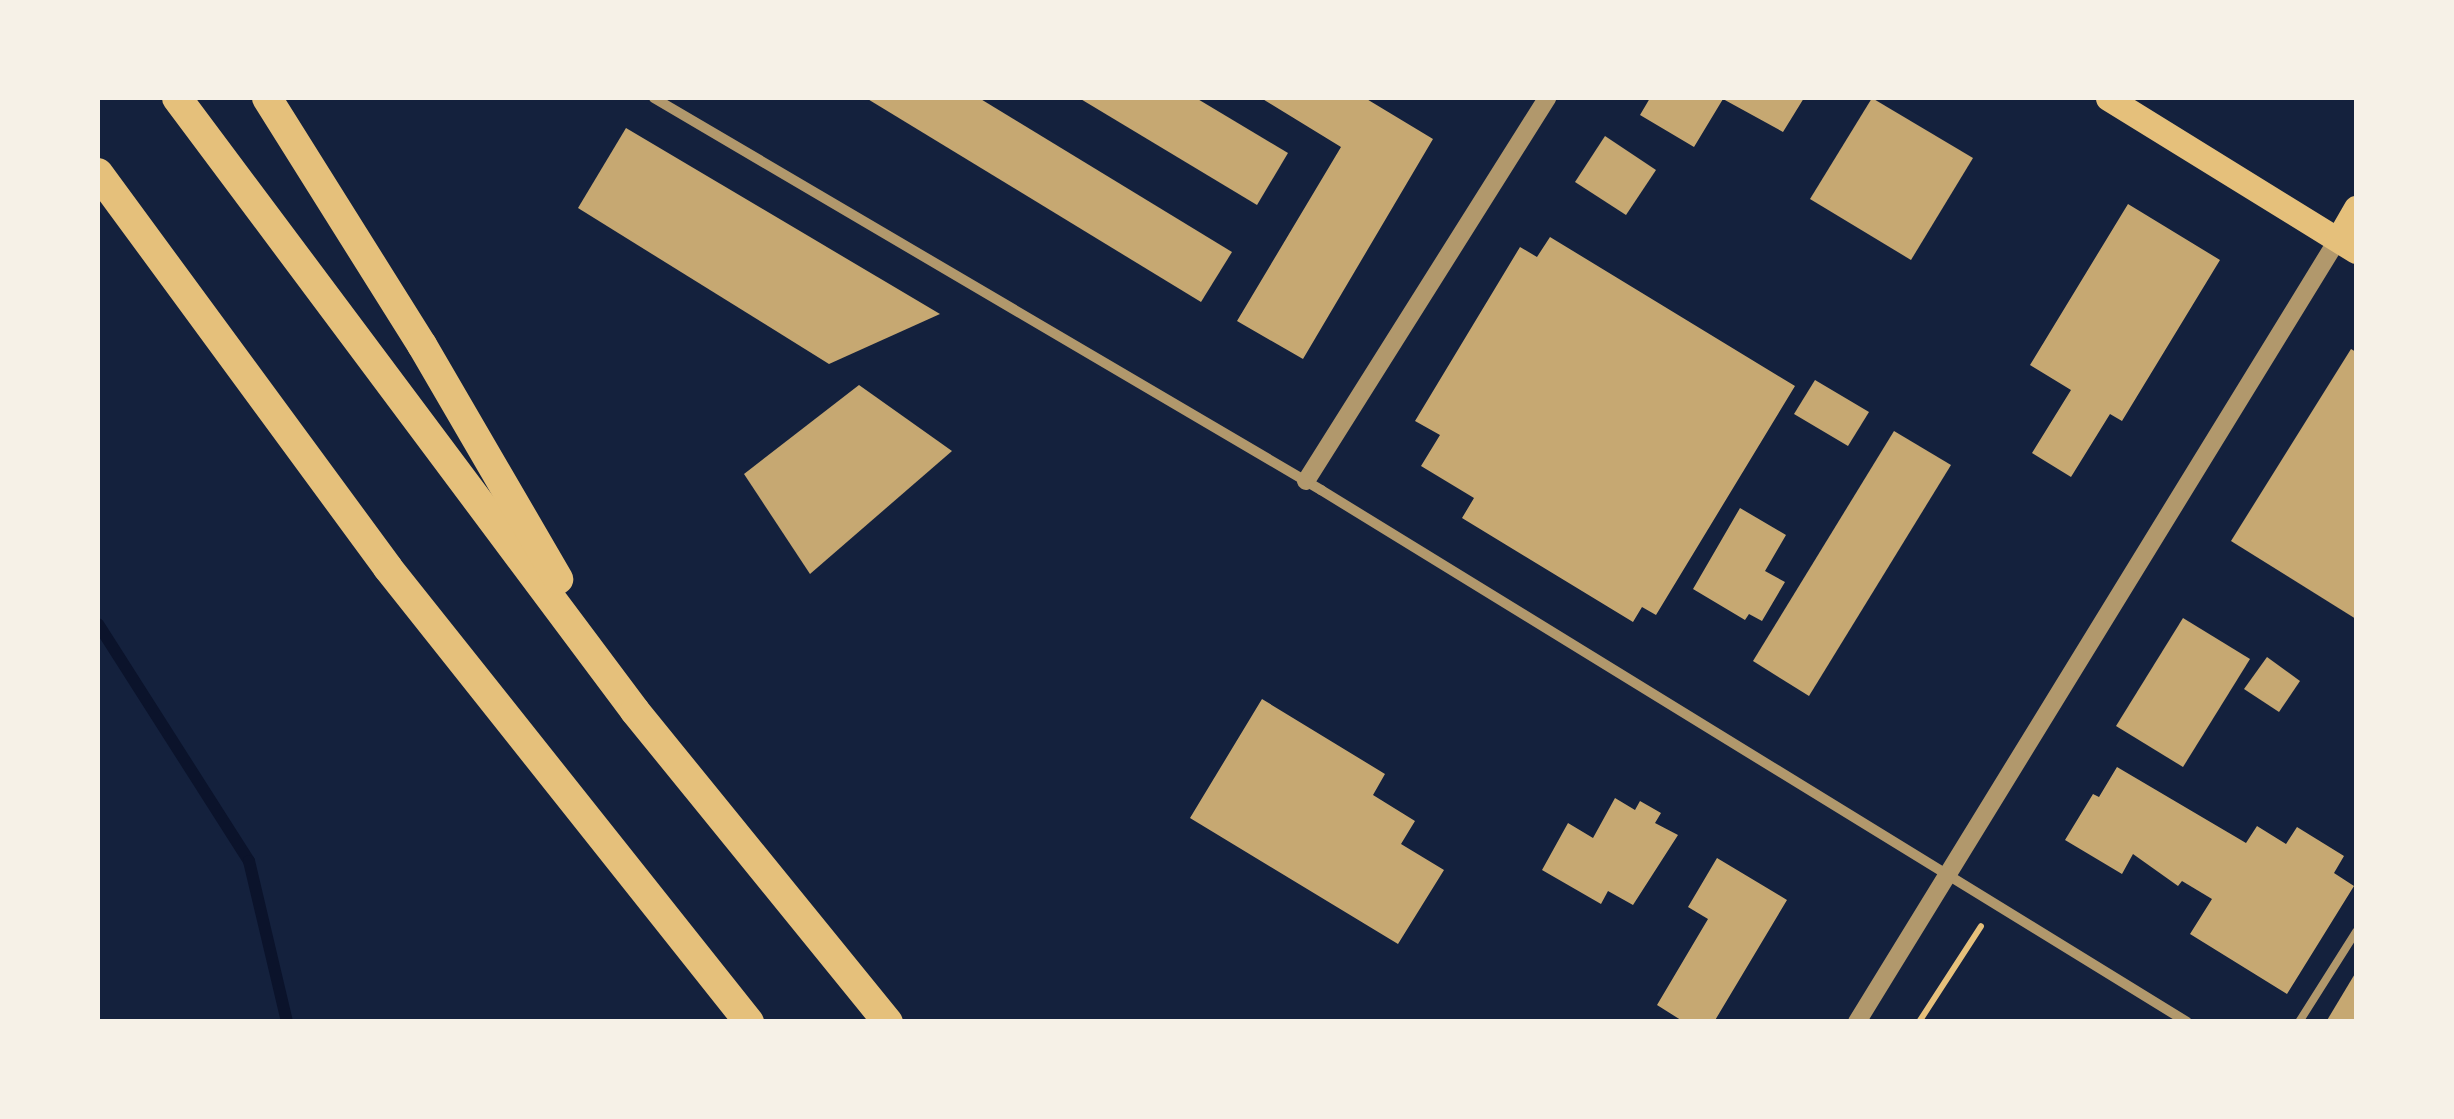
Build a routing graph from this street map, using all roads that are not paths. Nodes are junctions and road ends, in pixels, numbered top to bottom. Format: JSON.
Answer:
{"nodes":[{"id":1,"x":177,"y":98,"type":"edge"},
{"id":2,"x":267,"y":98,"type":"edge"},
{"id":3,"x":654,"y":98,"type":"edge"},
{"id":4,"x":1547,"y":98,"type":"edge"},
{"id":5,"x":2108,"y":98,"type":"edge"},
{"id":6,"x":98,"y":174,"type":"edge"},
{"id":7,"x":2356,"y":208,"type":"edge"},
{"id":8,"x":98,"y":210,"type":"edge"},
{"id":9,"x":2347,"y":245,"type":"edge"},
{"id":10,"x":279,"y":419,"type":"junction"},
{"id":11,"x":1306,"y":481,"type":"junction"},
{"id":12,"x":634,"y":711,"type":"junction"},
{"id":13,"x":1947,"y":874,"type":"junction"},
{"id":14,"x":2356,"y":932,"type":"edge"},
{"id":15,"x":749,"y":1022,"type":"edge"},
{"id":16,"x":888,"y":1022,"type":"edge"},
{"id":17,"x":1858,"y":1022,"type":"edge"},
{"id":18,"x":2186,"y":1022,"type":"edge"},
{"id":19,"x":2299,"y":1022,"type":"edge"}],
"edges":[{"from":1,"to":12,"type":"highway"},
{"from":2,"to":12,"type":"highway"},
{"from":3,"to":11,"type":"street"},
{"from":4,"to":11,"type":"street"},
{"from":5,"to":9,"type":"main road"},
{"from":6,"to":10,"type":"highway"},
{"from":7,"to":9,"type":"main road"},
{"from":8,"to":10,"type":"highway"},
{"from":9,"to":13,"type":"street"},
{"from":10,"to":15,"type":"highway"},
{"from":11,"to":13,"type":"street"},
{"from":12,"to":16,"type":"highway"},
{"from":13,"to":17,"type":"street"},
{"from":13,"to":18,"type":"street"},
{"from":14,"to":19,"type":"lane"}]}
